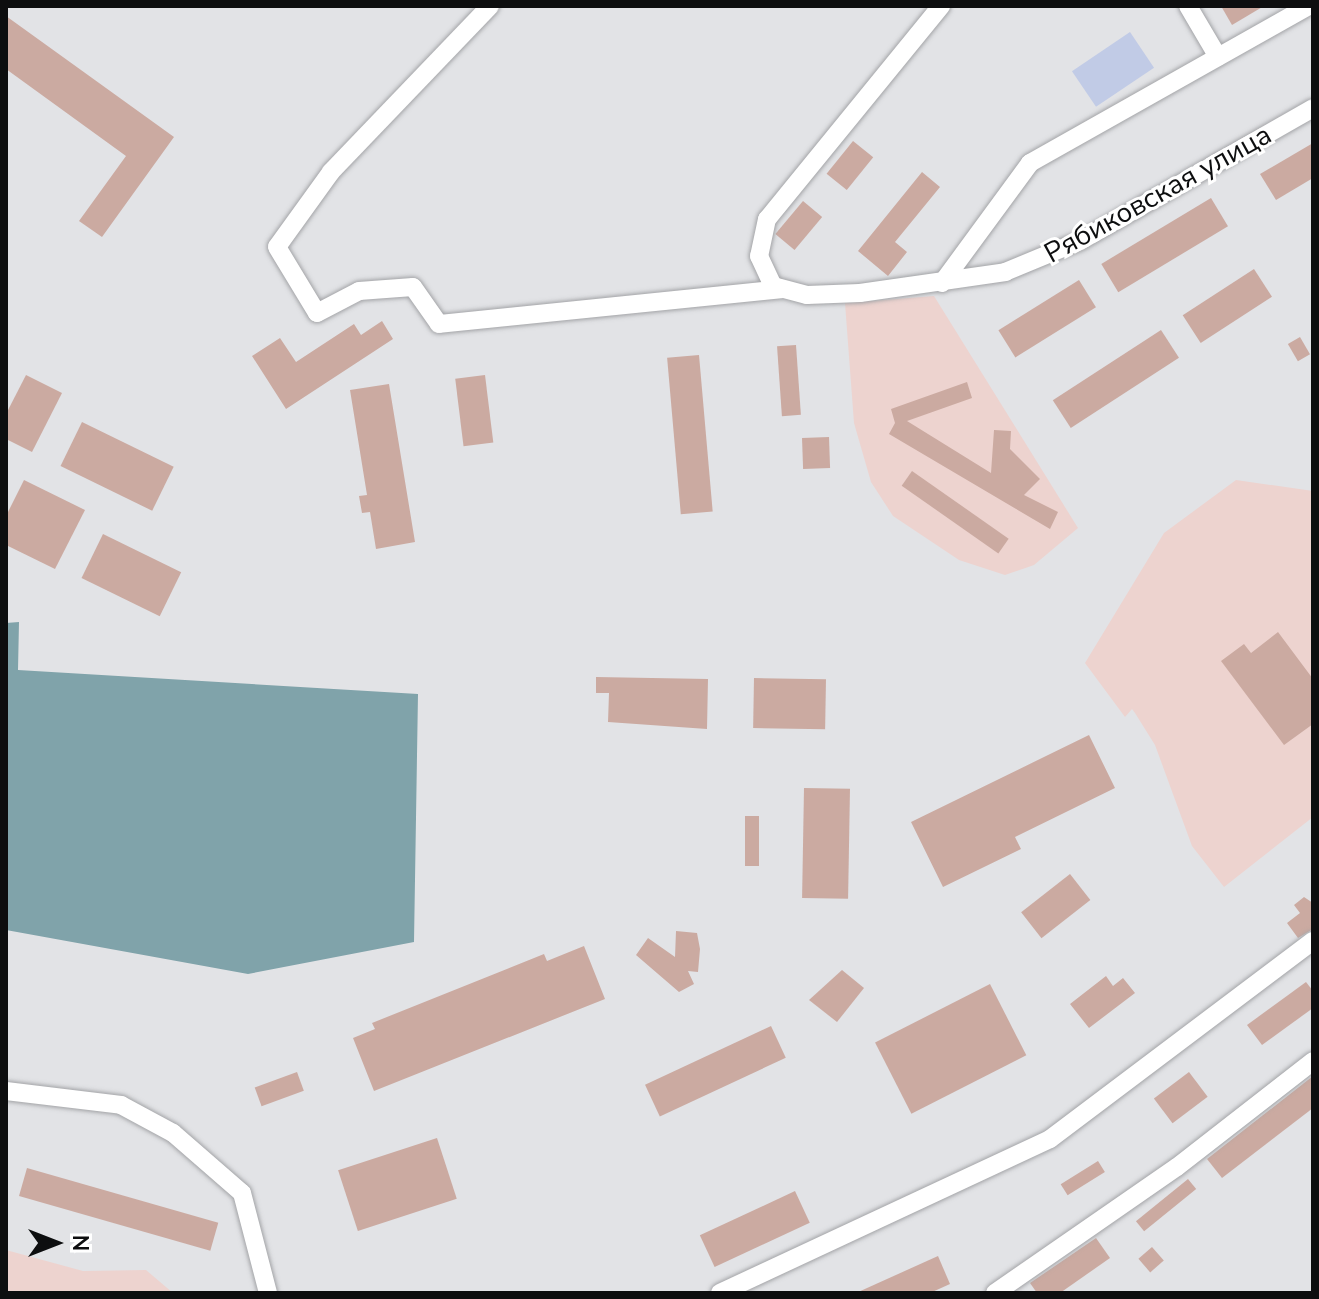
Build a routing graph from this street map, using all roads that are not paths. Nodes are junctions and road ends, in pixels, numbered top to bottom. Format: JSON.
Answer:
{"nodes":[{"id":1,"x":490,"y":6,"type":"edge"},
{"id":2,"x":941,"y":6,"type":"edge"},
{"id":3,"x":1188,"y":6,"type":"edge"},
{"id":4,"x":1309,"y":6,"type":"edge"},
{"id":5,"x":1218,"y":57,"type":"junction"},
{"id":6,"x":1313,"y":108,"type":"edge"},
{"id":7,"x":942,"y":283,"type":"junction"},
{"id":8,"x":781,"y":289,"type":"junction"},
{"id":9,"x":1313,"y":941,"type":"edge"},
{"id":10,"x":1313,"y":1061,"type":"edge"},
{"id":11,"x":6,"y":1091,"type":"edge"},
{"id":12,"x":268,"y":1293,"type":"edge"},
{"id":13,"x":721,"y":1293,"type":"edge"},
{"id":14,"x":995,"y":1293,"type":"edge"}],
"edges":[{"from":1,"to":8,"type":"street","name":"Рябиковская улица"},
{"from":2,"to":8,"type":"street"},
{"from":3,"to":5,"type":"street"},
{"from":4,"to":5,"type":"street"},
{"from":5,"to":7,"type":"street"},
{"from":6,"to":7,"type":"street","name":"Рябиковская улица"},
{"from":7,"to":8,"type":"street","name":"Рябиковская улица"},
{"from":9,"to":13,"type":"street"},
{"from":10,"to":14,"type":"street"},
{"from":11,"to":12,"type":"street"}]}
